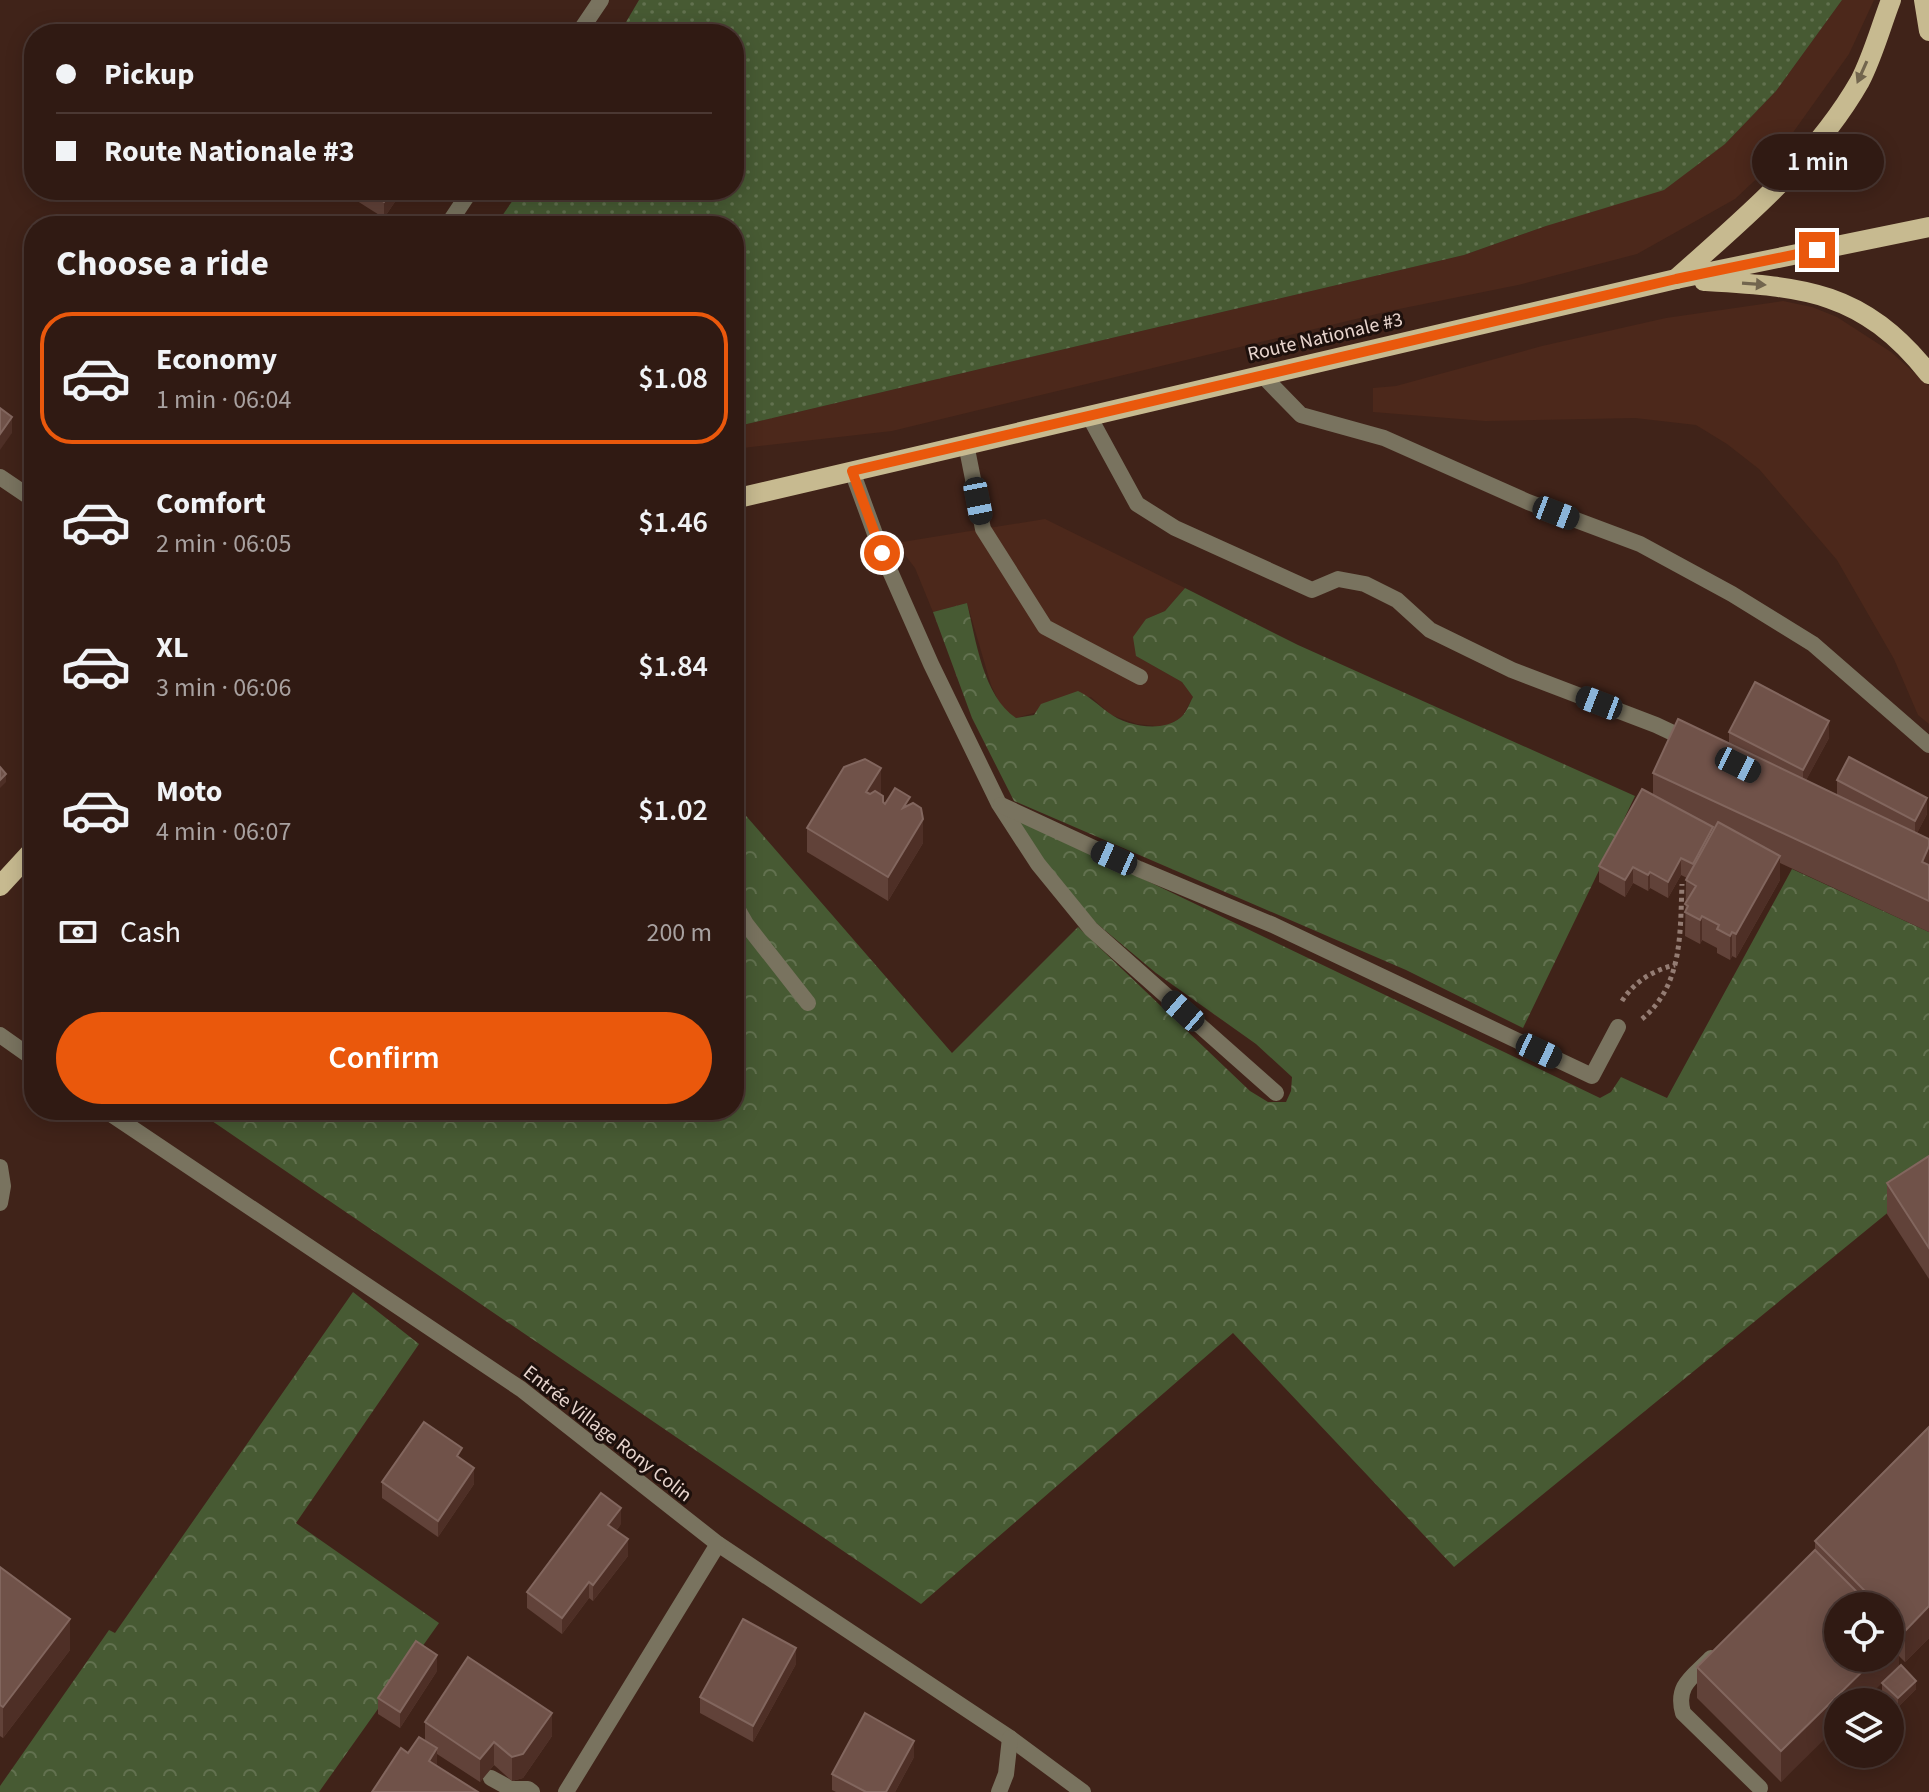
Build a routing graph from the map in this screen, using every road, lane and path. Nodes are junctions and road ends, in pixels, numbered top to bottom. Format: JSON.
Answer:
{"nodes":[{"id":1,"x":601,"y":0,"type":"edge"},
{"id":2,"x":1891,"y":0,"type":"edge"},
{"id":3,"x":1924,"y":0,"type":"edge"},
{"id":4,"x":585,"y":24,"type":"edge"},
{"id":5,"x":1929,"y":31,"type":"edge"},
{"id":6,"x":1929,"y":227,"type":"edge"},
{"id":7,"x":1676,"y":279,"type":"junction"},
{"id":8,"x":1929,"y":374,"type":"edge"},
{"id":9,"x":1263,"y":376,"type":"junction"},
{"id":10,"x":1089,"y":416,"type":"junction"},
{"id":11,"x":966,"y":444,"type":"junction"},
{"id":12,"x":852,"y":471,"type":"junction"},
{"id":13,"x":0,"y":477,"type":"edge"},
{"id":14,"x":24,"y":493,"type":"edge"},
{"id":15,"x":744,"y":497,"type":"edge"},
{"id":16,"x":1140,"y":677,"type":"dead end"},
{"id":17,"x":1929,"y":745,"type":"edge"},
{"id":18,"x":1699,"y":746,"type":"edge"},
{"id":19,"x":999,"y":804,"type":"junction"},
{"id":20,"x":24,"y":860,"type":"edge"},
{"id":21,"x":1682,"y":884,"type":"dead end"},
{"id":22,"x":0,"y":886,"type":"edge"},
{"id":23,"x":744,"y":920,"type":"edge"},
{"id":24,"x":1675,"y":965,"type":"junction"},
{"id":25,"x":808,"y":1003,"type":"dead end"},
{"id":26,"x":1618,"y":1027,"type":"junction"},
{"id":27,"x":0,"y":1035,"type":"edge"},
{"id":28,"x":24,"y":1052,"type":"edge"},
{"id":29,"x":1276,"y":1093,"type":"dead end"},
{"id":30,"x":120,"y":1120,"type":"edge"},
{"id":31,"x":0,"y":1167,"type":"edge"},
{"id":32,"x":0,"y":1203,"type":"edge"},
{"id":33,"x":718,"y":1544,"type":"junction"},
{"id":34,"x":1727,"y":1642,"type":"edge"},
{"id":35,"x":1010,"y":1738,"type":"junction"},
{"id":36,"x":491,"y":1778,"type":"dead end"},
{"id":37,"x":1760,"y":1788,"type":"dead end"},
{"id":38,"x":532,"y":1792,"type":"edge"},
{"id":39,"x":566,"y":1792,"type":"edge"},
{"id":40,"x":999,"y":1792,"type":"edge"},
{"id":41,"x":1083,"y":1792,"type":"edge"}],
"edges":[{"from":1,"to":4,"type":"street"},
{"from":2,"to":7,"type":"main road","one_way":true},
{"from":3,"to":5,"type":"main road"},
{"from":6,"to":7,"type":"main road","name":"Route Nationale #3"},
{"from":7,"to":8,"type":"main road","one_way":true},
{"from":7,"to":9,"type":"main road","name":"Route Nationale #3"},
{"from":9,"to":10,"type":"main road","name":"Route Nationale #3"},
{"from":9,"to":17,"type":"street"},
{"from":10,"to":11,"type":"main road","name":"Route Nationale #3"},
{"from":10,"to":18,"type":"street"},
{"from":11,"to":12,"type":"main road","name":"Route Nationale #3"},
{"from":11,"to":16,"type":"street"},
{"from":12,"to":15,"type":"main road","name":"Route Nationale #3"},
{"from":12,"to":19,"type":"street"},
{"from":13,"to":14,"type":"street"},
{"from":19,"to":26,"type":"street"},
{"from":19,"to":29,"type":"street"},
{"from":20,"to":22,"type":"main road"},
{"from":21,"to":24,"type":"path"},
{"from":23,"to":25,"type":"street"},
{"from":24,"to":26,"type":"path"},
{"from":24,"to":26,"type":"path"},
{"from":27,"to":28,"type":"street"},
{"from":30,"to":33,"type":"street","name":"Entrée Village Rony Colin"},
{"from":31,"to":32,"type":"street"},
{"from":33,"to":35,"type":"street","name":"Entrée Village Rony Colin"},
{"from":33,"to":39,"type":"street"},
{"from":34,"to":37,"type":"street"},
{"from":35,"to":40,"type":"street"},
{"from":35,"to":41,"type":"street","name":"Entrée Village Rony Colin"},
{"from":36,"to":38,"type":"street"}]}
